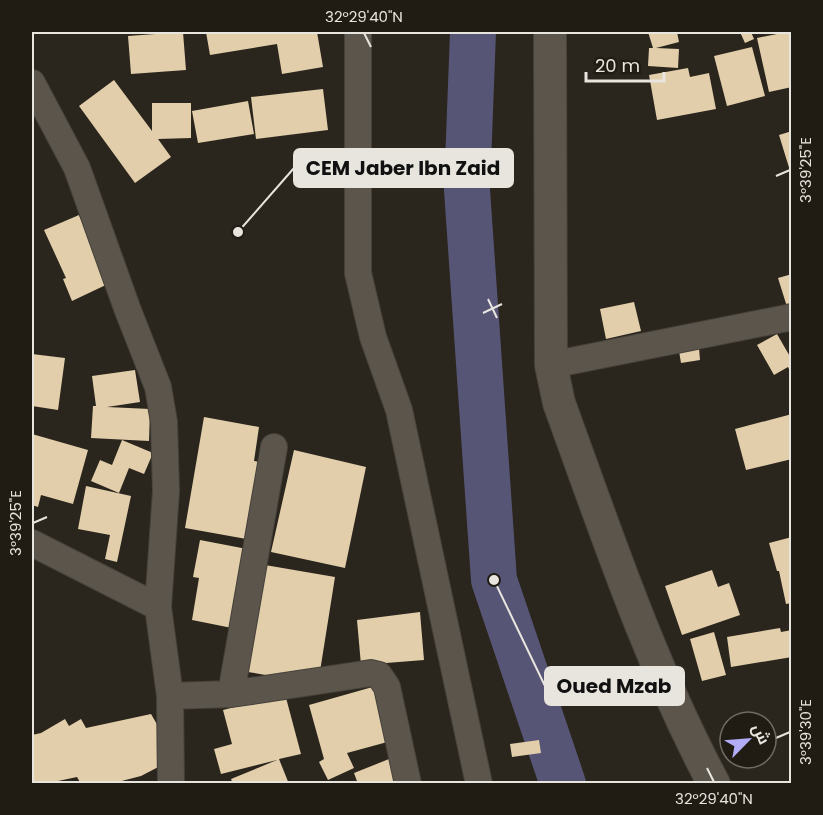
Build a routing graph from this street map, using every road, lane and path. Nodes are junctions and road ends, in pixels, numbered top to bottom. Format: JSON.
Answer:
{"nodes":[{"id":1,"x":358,"y":32,"type":"edge"},
{"id":2,"x":550,"y":32,"type":"edge"},
{"id":3,"x":32,"y":83,"type":"edge"},
{"id":4,"x":792,"y":317,"type":"edge"},
{"id":5,"x":551,"y":366,"type":"junction"},
{"id":6,"x":274,"y":447,"type":"dead end"},
{"id":7,"x":32,"y":543,"type":"edge"},
{"id":8,"x":158,"y":607,"type":"junction"},
{"id":9,"x":231,"y":694,"type":"junction"},
{"id":10,"x":170,"y":696,"type":"junction"},
{"id":11,"x":171,"y":783,"type":"edge"},
{"id":12,"x":408,"y":783,"type":"edge"},
{"id":13,"x":479,"y":783,"type":"edge"},
{"id":14,"x":714,"y":783,"type":"edge"}],
"edges":[{"from":1,"to":13,"type":"street"},
{"from":2,"to":5,"type":"street"},
{"from":3,"to":8,"type":"street"},
{"from":4,"to":5,"type":"street"},
{"from":5,"to":14,"type":"street"},
{"from":6,"to":9,"type":"street"},
{"from":7,"to":8,"type":"street"},
{"from":8,"to":10,"type":"street"},
{"from":9,"to":10,"type":"street"},
{"from":9,"to":12,"type":"street"},
{"from":10,"to":11,"type":"street"}]}
